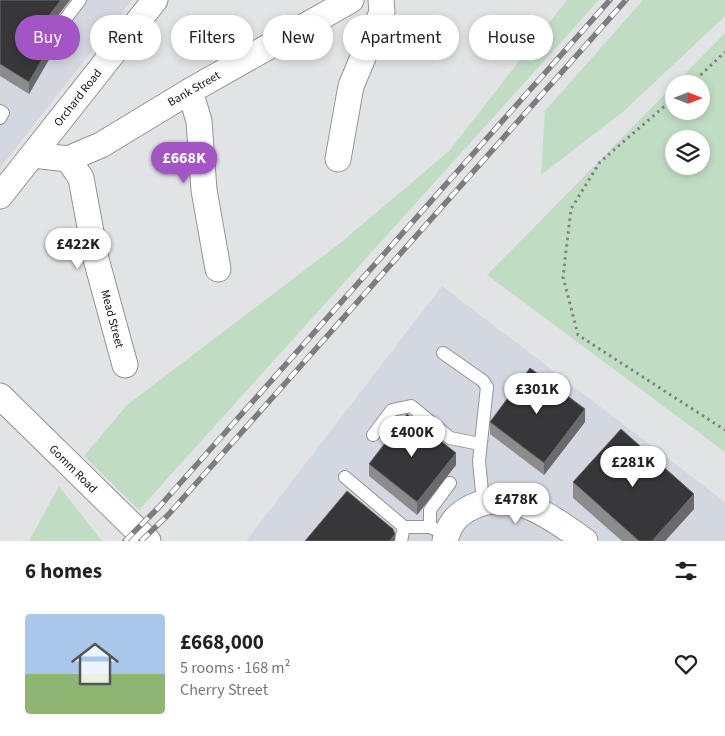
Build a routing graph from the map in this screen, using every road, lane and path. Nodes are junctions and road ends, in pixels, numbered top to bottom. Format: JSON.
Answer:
{"nodes":[{"id":1,"x":80,"y":0,"type":"edge"},
{"id":2,"x":155,"y":0,"type":"edge"},
{"id":3,"x":351,"y":0,"type":"edge"},
{"id":4,"x":381,"y":0,"type":"edge"},
{"id":5,"x":68,"y":15,"type":"edge"},
{"id":6,"x":725,"y":52,"type":"edge"},
{"id":7,"x":701,"y":75,"type":"edge"},
{"id":8,"x":190,"y":91,"type":"junction"},
{"id":9,"x":665,"y":106,"type":"edge"},
{"id":10,"x":0,"y":110,"type":"edge"},
{"id":11,"x":0,"y":118,"type":"edge"},
{"id":12,"x":33,"y":155,"type":"junction"},
{"id":13,"x":68,"y":159,"type":"junction"},
{"id":14,"x":338,"y":159,"type":"dead end"},
{"id":15,"x":0,"y":196,"type":"edge"},
{"id":16,"x":218,"y":269,"type":"dead end"},
{"id":17,"x":443,"y":353,"type":"dead end"},
{"id":18,"x":125,"y":365,"type":"dead end"},
{"id":19,"x":0,"y":396,"type":"edge"},
{"id":20,"x":725,"y":430,"type":"edge"},
{"id":21,"x":374,"y":435,"type":"dead end"},
{"id":22,"x":480,"y":444,"type":"junction"},
{"id":23,"x":345,"y":477,"type":"dead end"},
{"id":24,"x":450,"y":484,"type":"dead end"},
{"id":25,"x":484,"y":502,"type":"junction"},
{"id":26,"x":404,"y":527,"type":"junction"},
{"id":27,"x":441,"y":534,"type":"edge"},
{"id":28,"x":148,"y":541,"type":"edge"},
{"id":29,"x":402,"y":541,"type":"edge"},
{"id":30,"x":585,"y":541,"type":"edge"}],
"edges":[{"from":1,"to":5,"type":"lane"},
{"from":2,"to":12,"type":"street","name":"Orchard Road"},
{"from":3,"to":8,"type":"street","name":"Bank Street"},
{"from":4,"to":14,"type":"street"},
{"from":6,"to":7,"type":"path"},
{"from":8,"to":13,"type":"street","name":"Bank Street"},
{"from":8,"to":16,"type":"street"},
{"from":9,"to":20,"type":"path"},
{"from":10,"to":11,"type":"lane"},
{"from":12,"to":13,"type":"street","name":"Bank Street"},
{"from":12,"to":15,"type":"street","name":"Orchard Road"},
{"from":13,"to":18,"type":"street","name":"Mead Street"},
{"from":17,"to":22,"type":"lane"},
{"from":19,"to":28,"type":"street","name":"Gomm Road"},
{"from":21,"to":22,"type":"lane"},
{"from":22,"to":25,"type":"lane"},
{"from":23,"to":26,"type":"lane"},
{"from":24,"to":27,"type":"lane"},
{"from":25,"to":27,"type":"street"},
{"from":25,"to":30,"type":"street"},
{"from":26,"to":27,"type":"lane"},
{"from":26,"to":29,"type":"lane"}]}
